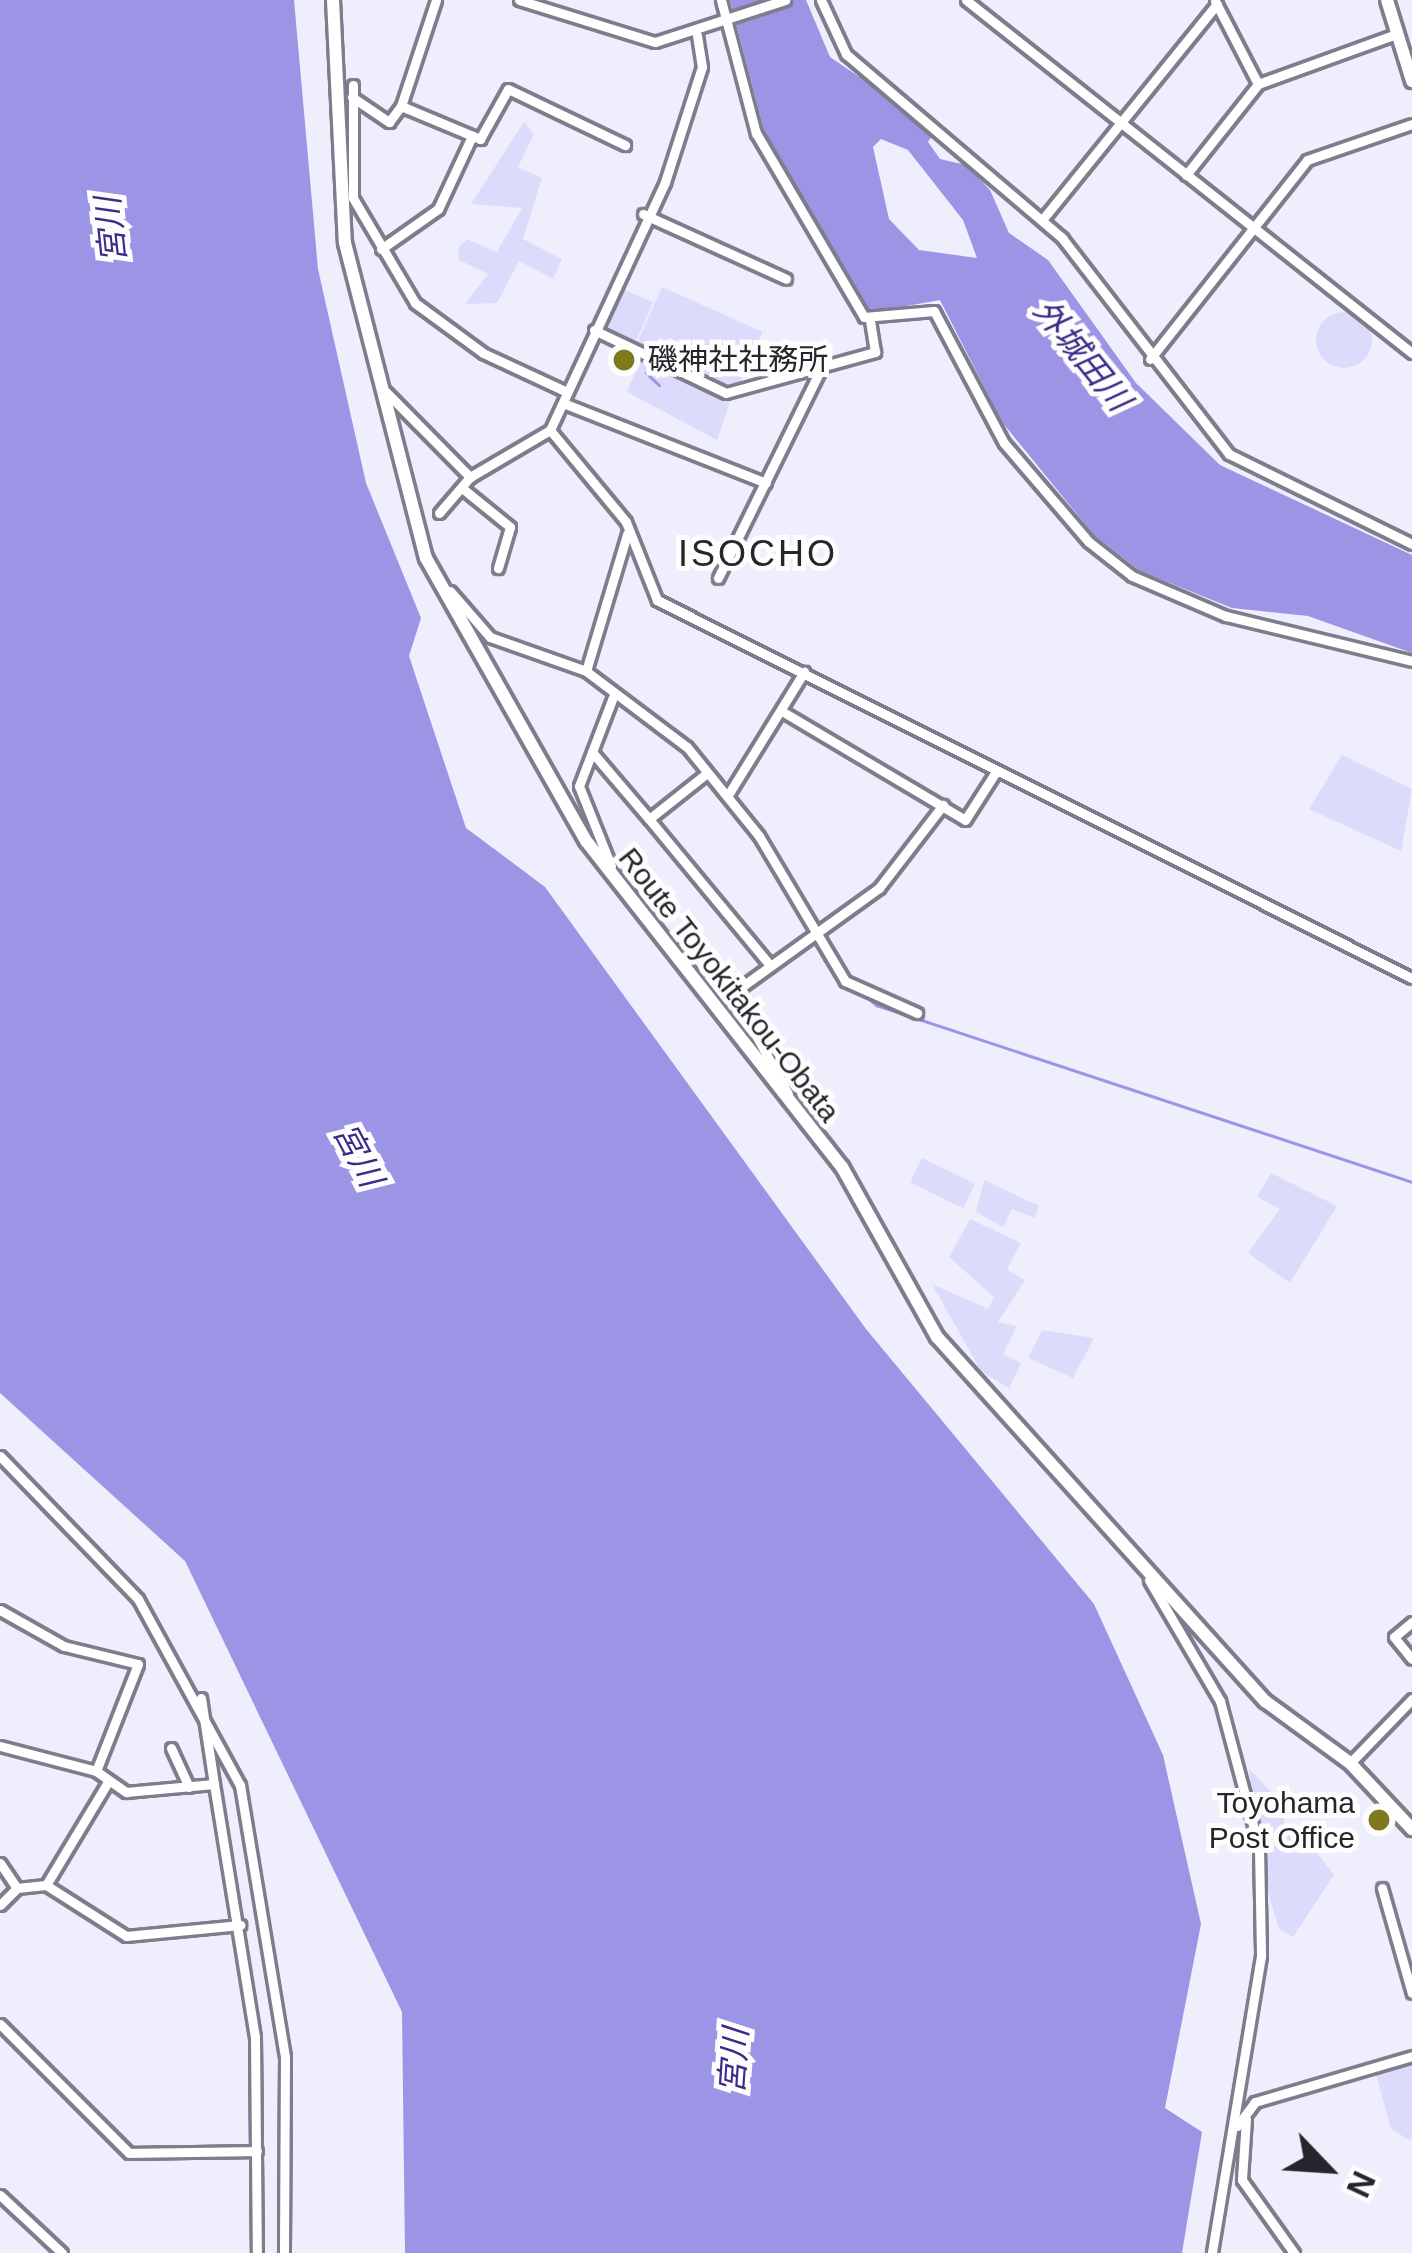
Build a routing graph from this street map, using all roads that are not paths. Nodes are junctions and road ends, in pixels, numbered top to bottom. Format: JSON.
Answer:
{"nodes":[{"id":1,"x":333,"y":0,"type":"edge"},
{"id":2,"x":436,"y":0,"type":"edge"},
{"id":3,"x":519,"y":0,"type":"edge"},
{"id":4,"x":721,"y":0,"type":"edge"},
{"id":5,"x":785,"y":0,"type":"edge"},
{"id":6,"x":821,"y":0,"type":"edge"},
{"id":7,"x":966,"y":0,"type":"edge"},
{"id":8,"x":1387,"y":0,"type":"edge"},
{"id":9,"x":1216,"y":2,"type":"edge"},
{"id":10,"x":730,"y":22,"type":"junction"},
{"id":11,"x":1396,"y":34,"type":"junction"},
{"id":12,"x":697,"y":35,"type":"junction"},
{"id":13,"x":1412,"y":81,"type":"edge"},
{"id":14,"x":1258,"y":84,"type":"junction"},
{"id":15,"x":401,"y":106,"type":"junction"},
{"id":16,"x":1121,"y":122,"type":"junction"},
{"id":17,"x":1412,"y":124,"type":"edge"},
{"id":18,"x":472,"y":136,"type":"junction"},
{"id":19,"x":625,"y":145,"type":"dead end"},
{"id":20,"x":1186,"y":175,"type":"junction"},
{"id":21,"x":643,"y":214,"type":"junction"},
{"id":22,"x":1042,"y":220,"type":"junction"},
{"id":23,"x":1253,"y":228,"type":"junction"},
{"id":24,"x":381,"y":249,"type":"junction"},
{"id":25,"x":786,"y":279,"type":"dead end"},
{"id":26,"x":870,"y":321,"type":"junction"},
{"id":27,"x":594,"y":330,"type":"junction"},
{"id":28,"x":1412,"y":353,"type":"edge"},
{"id":29,"x":1150,"y":359,"type":"junction"},
{"id":30,"x":819,"y":373,"type":"junction"},
{"id":31,"x":379,"y":388,"type":"junction"},
{"id":32,"x":564,"y":397,"type":"junction"},
{"id":33,"x":550,"y":430,"type":"junction"},
{"id":34,"x":470,"y":477,"type":"junction"},
{"id":35,"x":766,"y":483,"type":"junction"},
{"id":36,"x":462,"y":488,"type":"junction"},
{"id":37,"x":439,"y":513,"type":"dead end"},
{"id":38,"x":627,"y":534,"type":"junction"},
{"id":39,"x":1412,"y":544,"type":"edge"},
{"id":40,"x":498,"y":568,"type":"dead end"},
{"id":41,"x":436,"y":578,"type":"junction"},
{"id":42,"x":718,"y":578,"type":"dead end"},
{"id":43,"x":1412,"y":662,"type":"edge"},
{"id":44,"x":586,"y":670,"type":"junction"},
{"id":45,"x":804,"y":672,"type":"junction"},
{"id":46,"x":613,"y":698,"type":"junction"},
{"id":47,"x":785,"y":713,"type":"junction"},
{"id":48,"x":592,"y":752,"type":"junction"},
{"id":49,"x":707,"y":773,"type":"junction"},
{"id":50,"x":995,"y":773,"type":"junction"},
{"id":51,"x":728,"y":795,"type":"junction"},
{"id":52,"x":943,"y":805,"type":"junction"},
{"id":53,"x":649,"y":819,"type":"junction"},
{"id":54,"x":624,"y":901,"type":"junction"},
{"id":55,"x":811,"y":938,"type":"junction"},
{"id":56,"x":769,"y":964,"type":"junction"},
{"id":57,"x":1412,"y":978,"type":"edge"},
{"id":58,"x":917,"y":1013,"type":"dead end"},
{"id":59,"x":790,"y":1099,"type":"junction"},
{"id":60,"x":0,"y":1456,"type":"edge"},
{"id":61,"x":1118,"y":1535,"type":"junction"},
{"id":62,"x":0,"y":1610,"type":"edge"},
{"id":63,"x":1412,"y":1622,"type":"edge"},
{"id":64,"x":1412,"y":1659,"type":"edge"},
{"id":65,"x":201,"y":1697,"type":"junction"},
{"id":66,"x":1412,"y":1699,"type":"edge"},
{"id":67,"x":0,"y":1746,"type":"edge"},
{"id":68,"x":171,"y":1748,"type":"dead end"},
{"id":69,"x":1350,"y":1763,"type":"junction"},
{"id":70,"x":96,"y":1771,"type":"junction"},
{"id":71,"x":109,"y":1782,"type":"junction"},
{"id":72,"x":214,"y":1784,"type":"junction"},
{"id":73,"x":189,"y":1787,"type":"junction"},
{"id":74,"x":1412,"y":1804,"type":"edge"},
{"id":75,"x":1398,"y":1812,"type":"junction"},
{"id":76,"x":1412,"y":1829,"type":"edge"},
{"id":77,"x":0,"y":1863,"type":"edge"},
{"id":78,"x":46,"y":1885,"type":"junction"},
{"id":79,"x":17,"y":1888,"type":"junction"},
{"id":80,"x":1382,"y":1888,"type":"dead end"},
{"id":81,"x":0,"y":1905,"type":"edge"},
{"id":82,"x":240,"y":1925,"type":"junction"},
{"id":83,"x":1412,"y":1993,"type":"edge"},
{"id":84,"x":0,"y":2024,"type":"edge"},
{"id":85,"x":1412,"y":2056,"type":"edge"},
{"id":86,"x":1246,"y":2115,"type":"junction"},
{"id":87,"x":1233,"y":2131,"type":"junction"},
{"id":88,"x":256,"y":2151,"type":"junction"},
{"id":89,"x":0,"y":2194,"type":"edge"},
{"id":90,"x":62,"y":2253,"type":"edge"},
{"id":91,"x":257,"y":2253,"type":"edge"},
{"id":92,"x":284,"y":2253,"type":"edge"},
{"id":93,"x":1212,"y":2253,"type":"edge"},
{"id":94,"x":1294,"y":2253,"type":"edge"}],
"edges":[{"from":1,"to":31,"type":"main road","name":"Route Toyokitakou-Obata"},
{"from":2,"to":15,"type":"street"},
{"from":3,"to":12,"type":"street"},
{"from":4,"to":10,"type":"street"},
{"from":5,"to":10,"type":"street"},
{"from":6,"to":22,"type":"street"},
{"from":7,"to":16,"type":"street"},
{"from":8,"to":11,"type":"main road"},
{"from":9,"to":14,"type":"street"},
{"from":9,"to":16,"type":"street"},
{"from":10,"to":12,"type":"street"},
{"from":10,"to":26,"type":"street"},
{"from":11,"to":13,"type":"main road"},
{"from":11,"to":14,"type":"street"},
{"from":12,"to":21,"type":"street"},
{"from":14,"to":20,"type":"street"},
{"from":15,"to":18,"type":"street"},
{"from":15,"to":24,"type":"street"},
{"from":16,"to":20,"type":"street"},
{"from":16,"to":22,"type":"street"},
{"from":17,"to":23,"type":"street"},
{"from":18,"to":19,"type":"street"},
{"from":18,"to":24,"type":"street"},
{"from":20,"to":23,"type":"street"},
{"from":21,"to":25,"type":"street"},
{"from":21,"to":27,"type":"street"},
{"from":22,"to":29,"type":"street"},
{"from":23,"to":28,"type":"street"},
{"from":23,"to":29,"type":"street"},
{"from":24,"to":32,"type":"street"},
{"from":26,"to":30,"type":"street"},
{"from":26,"to":43,"type":"street"},
{"from":27,"to":30,"type":"street"},
{"from":27,"to":32,"type":"street"},
{"from":29,"to":39,"type":"street"},
{"from":30,"to":35,"type":"street"},
{"from":31,"to":34,"type":"street"},
{"from":31,"to":41,"type":"main road","name":"Route Toyokitakou-Obata"},
{"from":32,"to":33,"type":"street"},
{"from":32,"to":35,"type":"street"},
{"from":33,"to":34,"type":"street"},
{"from":33,"to":38,"type":"street"},
{"from":34,"to":36,"type":"street"},
{"from":35,"to":42,"type":"street"},
{"from":36,"to":37,"type":"street"},
{"from":36,"to":40,"type":"street"},
{"from":38,"to":44,"type":"street"},
{"from":38,"to":45,"type":"street"},
{"from":41,"to":44,"type":"street"},
{"from":41,"to":54,"type":"main road","name":"Route Toyokitakou-Obata"},
{"from":44,"to":46,"type":"street"},
{"from":45,"to":47,"type":"street"},
{"from":45,"to":50,"type":"street"},
{"from":46,"to":48,"type":"street"},
{"from":46,"to":49,"type":"street"},
{"from":47,"to":51,"type":"street"},
{"from":47,"to":52,"type":"street"},
{"from":48,"to":53,"type":"street"},
{"from":48,"to":54,"type":"street"},
{"from":49,"to":51,"type":"street"},
{"from":49,"to":53,"type":"street"},
{"from":50,"to":52,"type":"street"},
{"from":50,"to":57,"type":"street"},
{"from":51,"to":55,"type":"street"},
{"from":52,"to":55,"type":"street"},
{"from":53,"to":56,"type":"street"},
{"from":54,"to":59,"type":"main road","name":"Route Toyokitakou-Obata"},
{"from":55,"to":56,"type":"street"},
{"from":55,"to":58,"type":"street"},
{"from":56,"to":59,"type":"street"},
{"from":59,"to":61,"type":"main road","name":"Route Toyokitakou-Obata"},
{"from":60,"to":65,"type":"street"},
{"from":61,"to":69,"type":"main road","name":"Route Toyokitakou-Obata"},
{"from":61,"to":87,"type":"street"},
{"from":62,"to":70,"type":"street"},
{"from":63,"to":64,"type":"street"},
{"from":65,"to":72,"type":"street"},
{"from":65,"to":92,"type":"street"},
{"from":66,"to":69,"type":"street"},
{"from":67,"to":70,"type":"street"},
{"from":68,"to":73,"type":"street"},
{"from":69,"to":75,"type":"main road","name":"Route Toyokitakou-Obata"},
{"from":70,"to":71,"type":"street"},
{"from":71,"to":73,"type":"street"},
{"from":71,"to":78,"type":"street"},
{"from":72,"to":73,"type":"street"},
{"from":72,"to":82,"type":"street"},
{"from":74,"to":75,"type":"street"},
{"from":75,"to":76,"type":"main road","name":"Route Toyokitakou-Obata"},
{"from":77,"to":79,"type":"street"},
{"from":78,"to":79,"type":"street"},
{"from":78,"to":82,"type":"street"},
{"from":79,"to":81,"type":"street"},
{"from":80,"to":83,"type":"street"},
{"from":82,"to":88,"type":"street"},
{"from":84,"to":88,"type":"street"},
{"from":85,"to":86,"type":"street"},
{"from":86,"to":87,"type":"street"},
{"from":86,"to":94,"type":"street"},
{"from":87,"to":93,"type":"street"},
{"from":88,"to":91,"type":"street"},
{"from":89,"to":90,"type":"street"}]}
